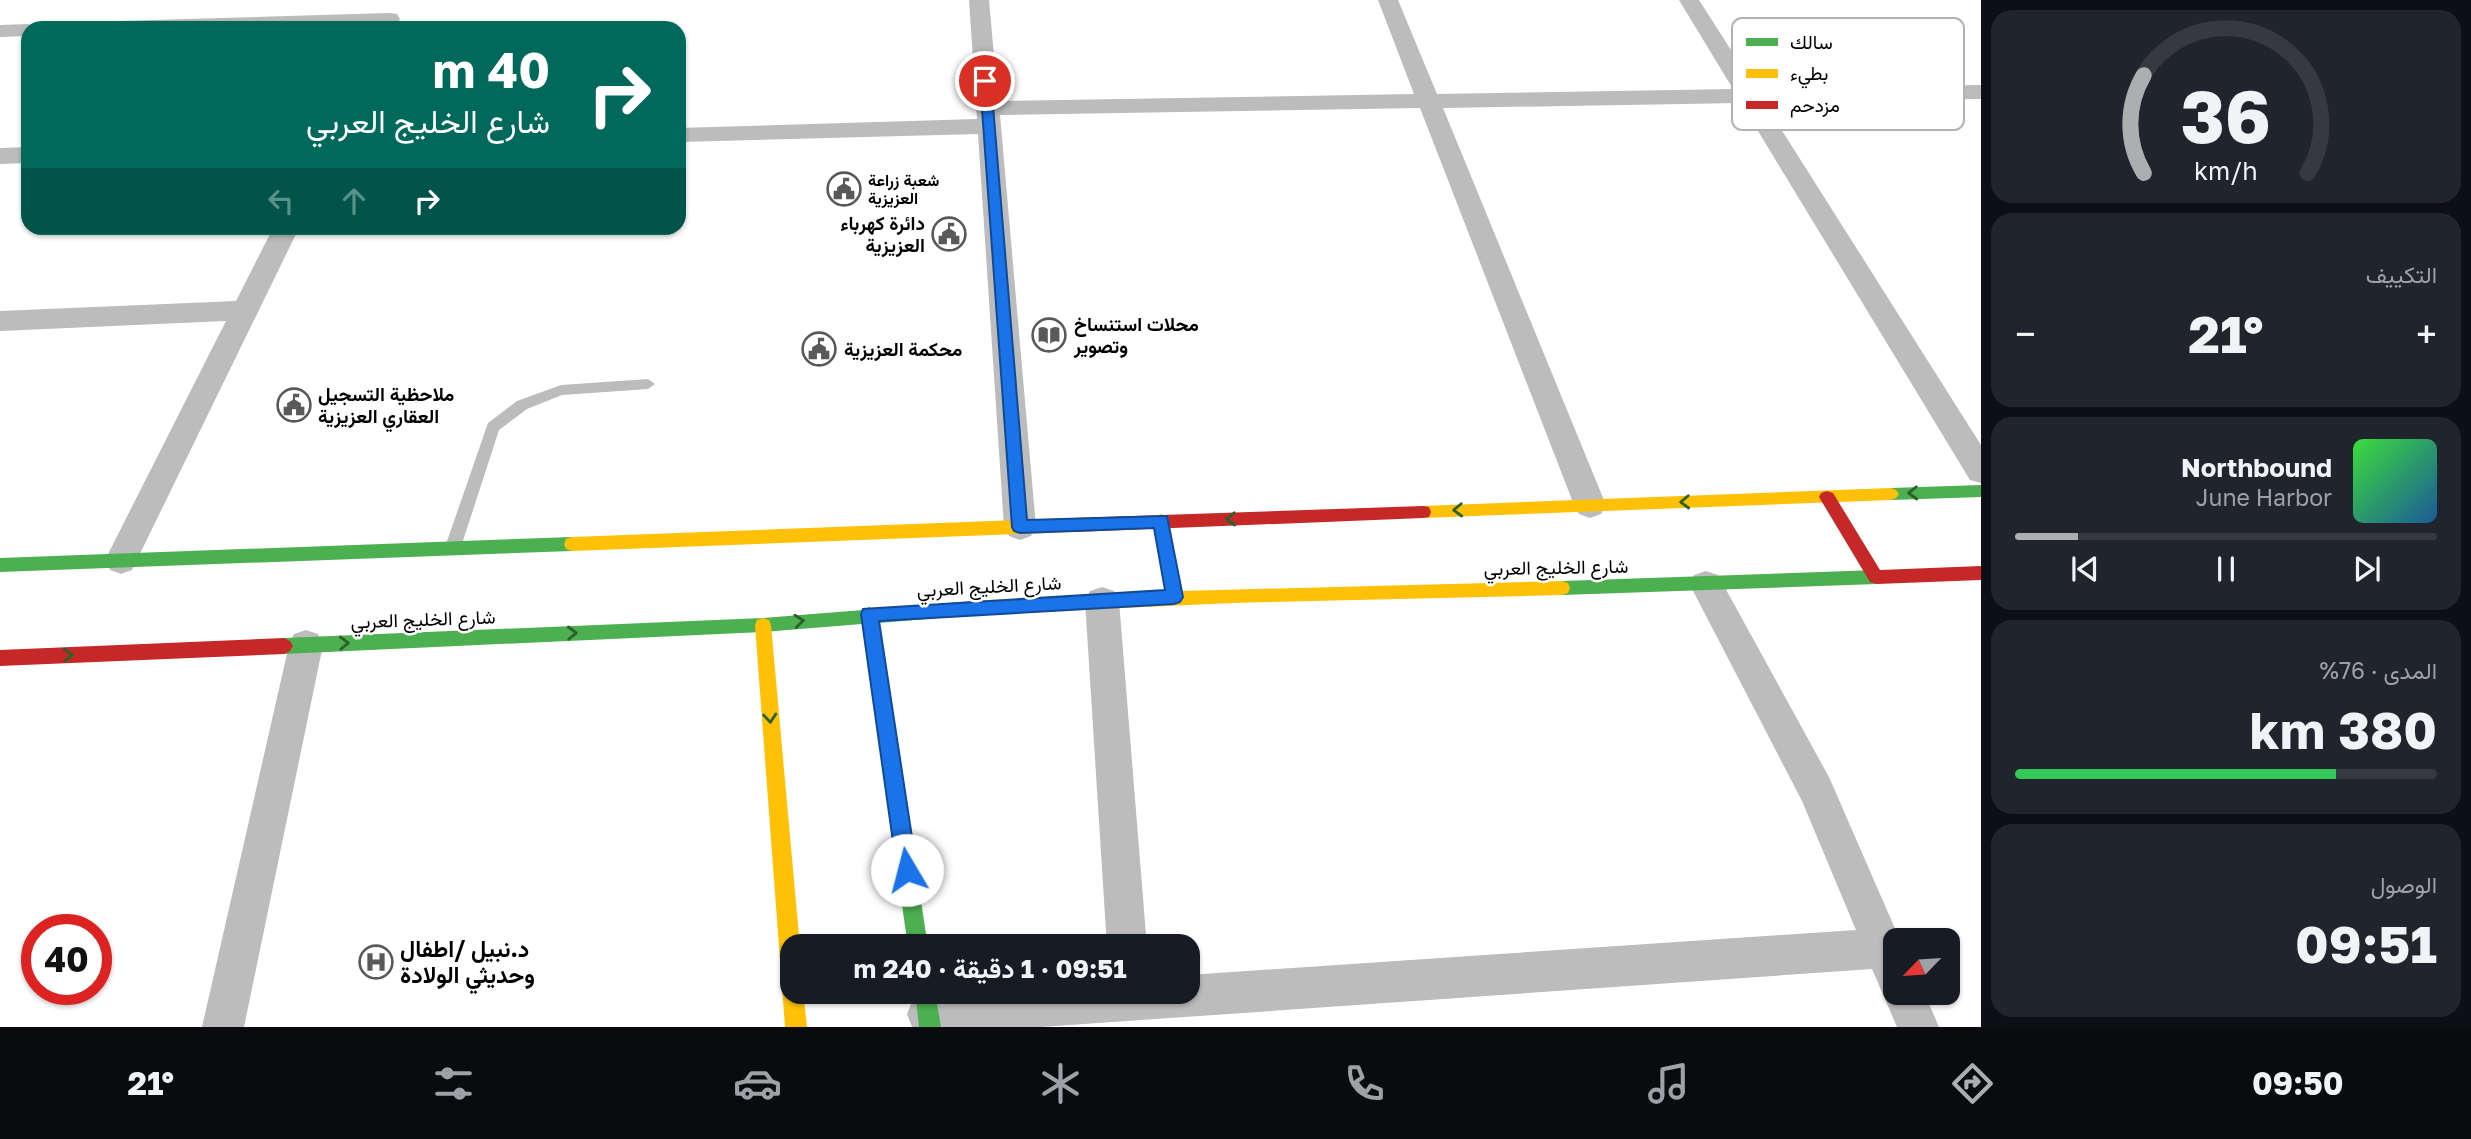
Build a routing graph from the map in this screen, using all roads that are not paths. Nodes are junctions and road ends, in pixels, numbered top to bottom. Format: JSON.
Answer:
{"nodes":[{"id":1,"x":979,"y":0,"type":"edge"},
{"id":2,"x":1388,"y":0,"type":"edge"},
{"id":3,"x":1689,"y":0,"type":"edge"},
{"id":4,"x":391,"y":16,"type":"edge"},
{"id":5,"x":264,"y":21,"type":"edge"},
{"id":6,"x":21,"y":30,"type":"edge"},
{"id":7,"x":0,"y":31,"type":"edge"},
{"id":8,"x":1732,"y":69,"type":"edge"},
{"id":9,"x":1732,"y":95,"type":"edge"},
{"id":10,"x":1428,"y":100,"type":"junction"},
{"id":11,"x":988,"y":117,"type":"junction"},
{"id":12,"x":1770,"y":130,"type":"edge"},
{"id":13,"x":686,"y":135,"type":"edge"},
{"id":14,"x":21,"y":155,"type":"edge"},
{"id":15,"x":0,"y":156,"type":"edge"},
{"id":16,"x":282,"y":235,"type":"edge"},
{"id":17,"x":245,"y":310,"type":"junction"},
{"id":18,"x":0,"y":321,"type":"edge"},
{"id":19,"x":648,"y":384,"type":"dead end"},
{"id":20,"x":1981,"y":471,"type":"edge"},
{"id":21,"x":1981,"y":491,"type":"edge"},
{"id":22,"x":1827,"y":497,"type":"junction"},
{"id":23,"x":1590,"y":505,"type":"junction"},
{"id":24,"x":1161,"y":521,"type":"junction"},
{"id":25,"x":1020,"y":527,"type":"junction"},
{"id":26,"x":453,"y":547,"type":"junction"},
{"id":27,"x":121,"y":560,"type":"junction"},
{"id":28,"x":0,"y":565,"type":"edge"},
{"id":29,"x":1981,"y":573,"type":"edge"},
{"id":30,"x":1876,"y":577,"type":"junction"},
{"id":31,"x":1706,"y":585,"type":"junction"},
{"id":32,"x":1174,"y":597,"type":"junction"},
{"id":33,"x":1102,"y":601,"type":"junction"},
{"id":34,"x":869,"y":614,"type":"junction"},
{"id":35,"x":763,"y":625,"type":"junction"},
{"id":36,"x":306,"y":645,"type":"junction"},
{"id":37,"x":0,"y":658,"type":"edge"},
{"id":38,"x":788,"y":934,"type":"edge"},
{"id":39,"x":916,"y":934,"type":"edge"},
{"id":40,"x":1126,"y":934,"type":"edge"},
{"id":41,"x":1883,"y":948,"type":"edge"},
{"id":42,"x":1883,"y":962,"type":"edge"},
{"id":43,"x":1200,"y":993,"type":"edge"},
{"id":44,"x":794,"y":1004,"type":"edge"},
{"id":45,"x":1022,"y":1004,"type":"edge"},
{"id":46,"x":1909,"y":1005,"type":"edge"},
{"id":47,"x":928,"y":1011,"type":"edge"},
{"id":48,"x":223,"y":1027,"type":"edge"},
{"id":49,"x":796,"y":1027,"type":"edge"},
{"id":50,"x":1918,"y":1027,"type":"edge"}],
"edges":[{"from":1,"to":11,"type":"street"},
{"from":2,"to":10,"type":"street"},
{"from":3,"to":8,"type":"street"},
{"from":4,"to":5,"type":"street"},
{"from":6,"to":7,"type":"street"},
{"from":9,"to":10,"type":"street"},
{"from":10,"to":11,"type":"street"},
{"from":10,"to":23,"type":"street"},
{"from":11,"to":13,"type":"street"},
{"from":11,"to":25,"type":"street"},
{"from":12,"to":20,"type":"street"},
{"from":14,"to":15,"type":"street"},
{"from":16,"to":17,"type":"street"},
{"from":17,"to":18,"type":"street"},
{"from":17,"to":27,"type":"street"},
{"from":19,"to":26,"type":"lane"},
{"from":21,"to":22,"type":"main road","one_way":true},
{"from":22,"to":23,"type":"main road","one_way":true},
{"from":22,"to":30,"type":"main road"},
{"from":23,"to":24,"type":"main road","one_way":true},
{"from":24,"to":25,"type":"main road"},
{"from":24,"to":32,"type":"main road"},
{"from":25,"to":26,"type":"main road"},
{"from":26,"to":27,"type":"main road"},
{"from":27,"to":28,"type":"main road"},
{"from":29,"to":30,"type":"main road","name":"شارع الخليج العربي"},
{"from":30,"to":31,"type":"main road","name":"شارع الخليج العربي"},
{"from":31,"to":32,"type":"main road","name":"شارع الخليج العربي"},
{"from":31,"to":41,"type":"street"},
{"from":32,"to":33,"type":"main road","name":"شارع الخليج العربي"},
{"from":33,"to":34,"type":"main road","name":"شارع الخليج العربي"},
{"from":33,"to":40,"type":"street"},
{"from":35,"to":34,"type":"main road","name":"شارع الخليج العربي","one_way":true},
{"from":34,"to":39,"type":"main road"},
{"from":36,"to":35,"type":"main road","name":"شارع الخليج العربي","one_way":true},
{"from":35,"to":38,"type":"main road","one_way":true},
{"from":37,"to":36,"type":"main road","name":"شارع الخليج العربي","one_way":true},
{"from":36,"to":48,"type":"street"},
{"from":42,"to":43,"type":"street"},
{"from":44,"to":49,"type":"main road"},
{"from":45,"to":47,"type":"street"},
{"from":46,"to":50,"type":"street"}]}
